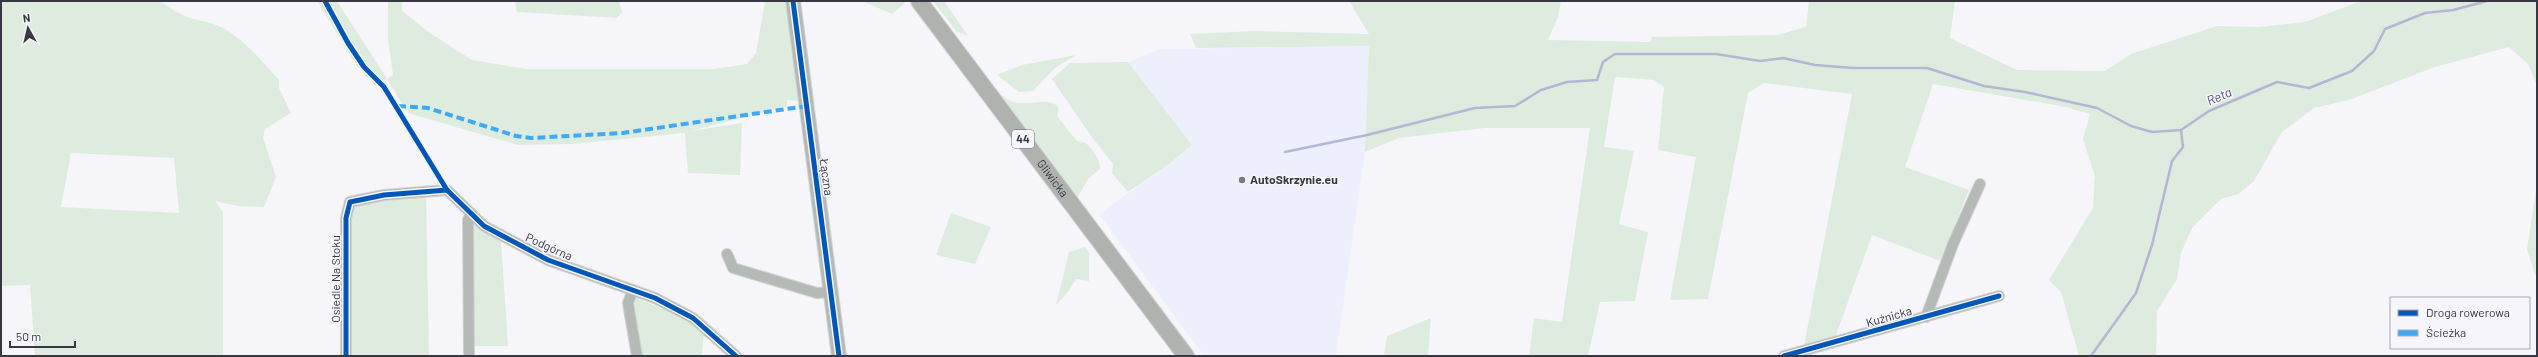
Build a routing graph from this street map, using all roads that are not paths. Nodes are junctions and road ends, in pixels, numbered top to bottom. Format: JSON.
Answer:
{"nodes":[{"id":1,"x":793,"y":1,"type":"edge"},
{"id":2,"x":919,"y":1,"type":"edge"},
{"id":3,"x":1980,"y":184,"type":"dead end"},
{"id":4,"x":350,"y":202,"type":"joint"},
{"id":5,"x":471,"y":214,"type":"junction"},
{"id":6,"x":727,"y":254,"type":"dead end"},
{"id":7,"x":633,"y":290,"type":"junction"},
{"id":8,"x":831,"y":292,"type":"junction"},
{"id":9,"x":1999,"y":296,"type":"dead end"},
{"id":10,"x":1926,"y":317,"type":"junction"},
{"id":11,"x":346,"y":356,"type":"edge"},
{"id":12,"x":469,"y":356,"type":"edge"},
{"id":13,"x":637,"y":356,"type":"edge"},
{"id":14,"x":736,"y":356,"type":"edge"},
{"id":15,"x":839,"y":356,"type":"edge"},
{"id":16,"x":1186,"y":356,"type":"edge"},
{"id":17,"x":1784,"y":356,"type":"edge"}],
"edges":[{"from":1,"to":8,"type":"street","name":"Łączna"},
{"from":2,"to":16,"type":"main road","name":"Gliwicka","number":"44"},
{"from":3,"to":10,"type":"street","name":"Kuźnicka"},
{"from":4,"to":5,"type":"street","name":"Podgórna"},
{"from":4,"to":11,"type":"street","name":"Osiedle Na Stoku"},
{"from":5,"to":7,"type":"street","name":"Podgórna"},
{"from":5,"to":12,"type":"street"},
{"from":6,"to":8,"type":"street"},
{"from":7,"to":13,"type":"street"},
{"from":7,"to":14,"type":"street","name":"Podgórna"},
{"from":8,"to":15,"type":"street","name":"Łączna"},
{"from":9,"to":10,"type":"street","name":"Kuźnicka"},
{"from":10,"to":17,"type":"street","name":"Kuźnicka"}]}
